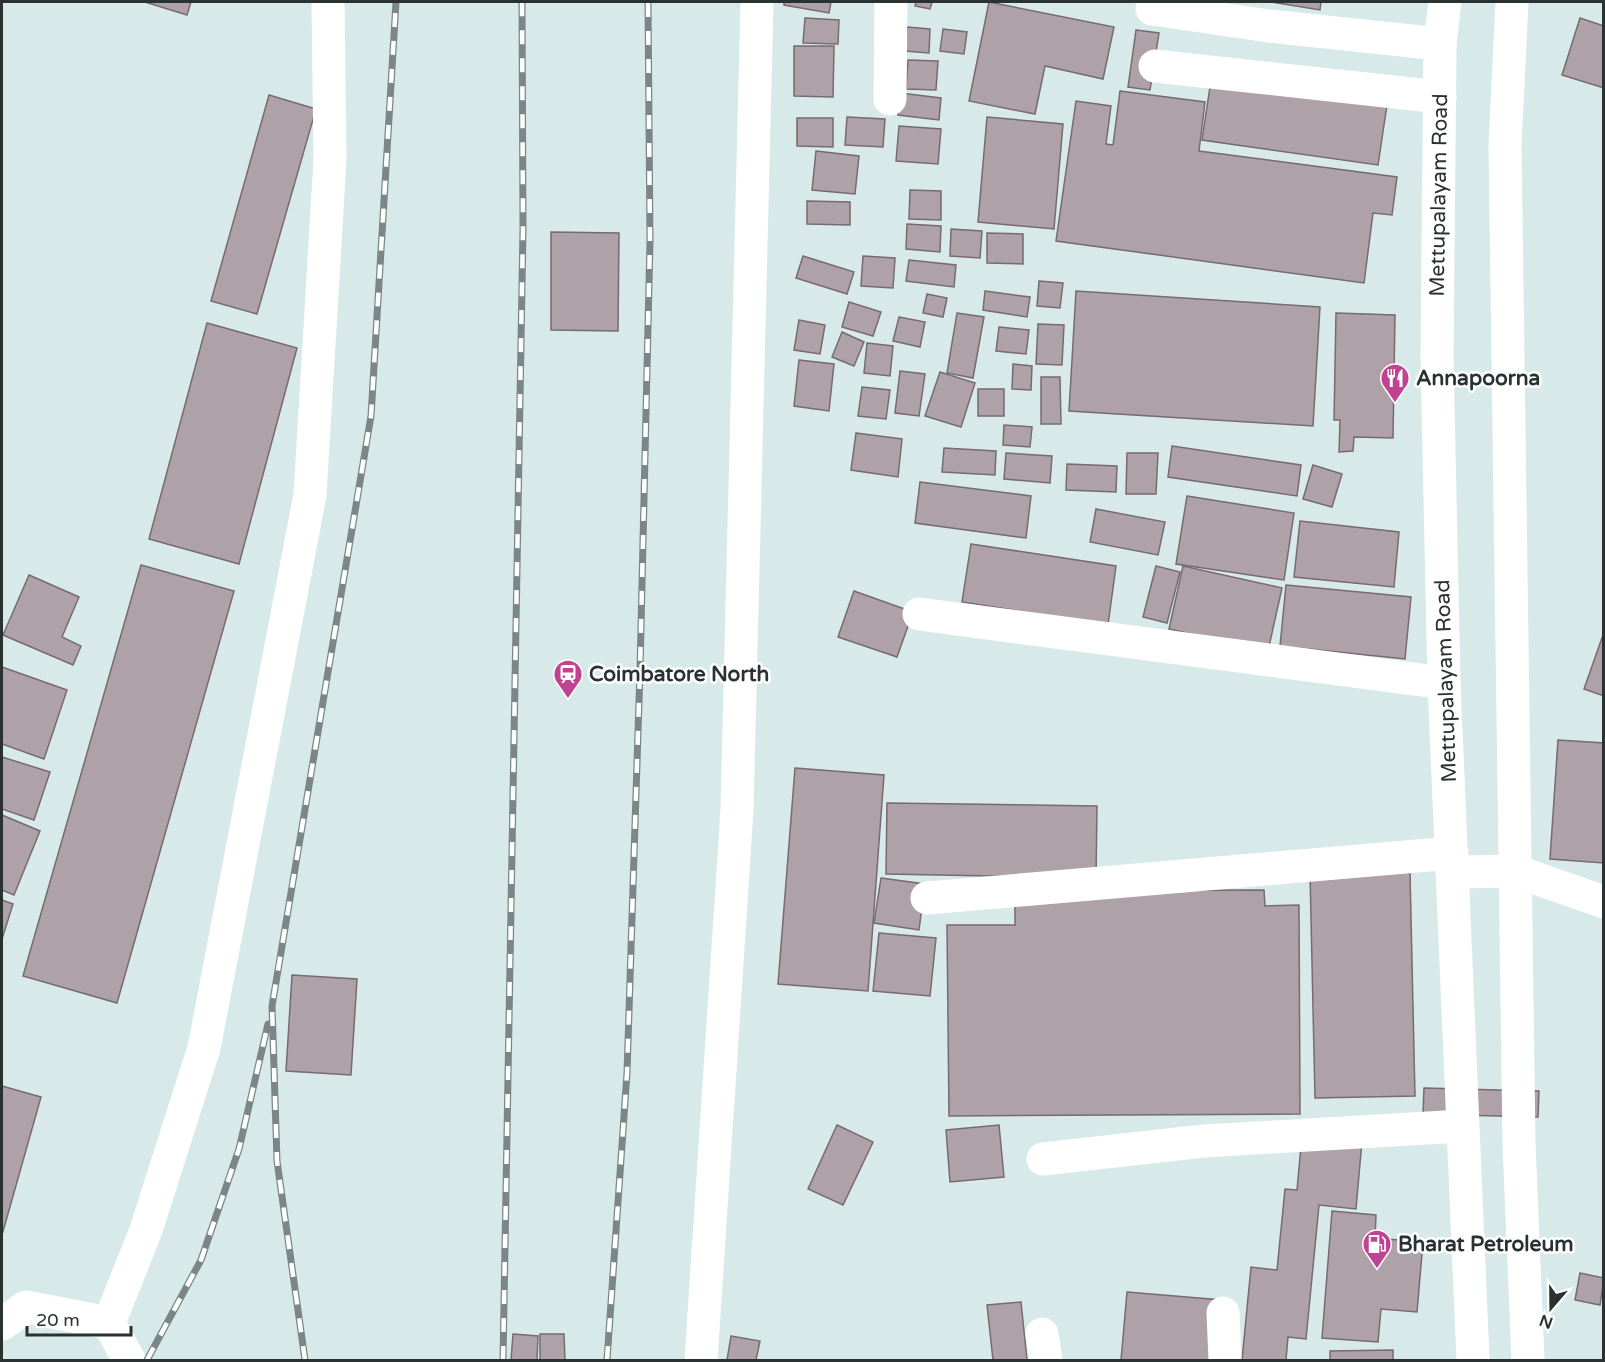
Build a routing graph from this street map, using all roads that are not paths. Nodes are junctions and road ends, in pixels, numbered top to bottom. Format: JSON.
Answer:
{"nodes":[{"id":1,"x":328,"y":2,"type":"edge"},
{"id":2,"x":757,"y":2,"type":"edge"},
{"id":3,"x":891,"y":2,"type":"edge"},
{"id":4,"x":1445,"y":2,"type":"edge"},
{"id":5,"x":1512,"y":2,"type":"edge"},
{"id":6,"x":1152,"y":9,"type":"dead end"},
{"id":7,"x":1440,"y":44,"type":"junction"},
{"id":8,"x":1155,"y":66,"type":"dead end"},
{"id":9,"x":1440,"y":97,"type":"junction"},
{"id":10,"x":890,"y":99,"type":"dead end"},
{"id":11,"x":919,"y":614,"type":"dead end"},
{"id":12,"x":1444,"y":683,"type":"junction"},
{"id":13,"x":1452,"y":862,"type":"junction"},
{"id":14,"x":1515,"y":871,"type":"junction"},
{"id":15,"x":927,"y":898,"type":"dead end"},
{"id":16,"x":1604,"y":902,"type":"edge"},
{"id":17,"x":1462,"y":1126,"type":"junction"},
{"id":18,"x":1043,"y":1159,"type":"dead end"},
{"id":19,"x":1223,"y":1313,"type":"dead end"},
{"id":20,"x":109,"y":1323,"type":"junction"},
{"id":21,"x":2,"y":1324,"type":"edge"},
{"id":22,"x":129,"y":1360,"type":"edge"},
{"id":23,"x":701,"y":1360,"type":"edge"},
{"id":24,"x":1226,"y":1360,"type":"edge"},
{"id":25,"x":1473,"y":1360,"type":"edge"},
{"id":26,"x":1528,"y":1360,"type":"edge"}],
"edges":[{"from":1,"to":20,"type":"main road"},
{"from":2,"to":23,"type":"main road"},
{"from":3,"to":10,"type":"main road"},
{"from":4,"to":7,"type":"main road","name":"Mettupalayam Road"},
{"from":5,"to":14,"type":"main road"},
{"from":6,"to":7,"type":"main road"},
{"from":7,"to":9,"type":"main road","name":"Mettupalayam Road"},
{"from":8,"to":9,"type":"main road"},
{"from":9,"to":12,"type":"main road","name":"Mettupalayam Road"},
{"from":11,"to":12,"type":"main road"},
{"from":12,"to":13,"type":"main road","name":"Mettupalayam Road"},
{"from":13,"to":14,"type":"main road"},
{"from":13,"to":15,"type":"main road"},
{"from":13,"to":17,"type":"main road","name":"Mettupalayam Road"},
{"from":14,"to":16,"type":"main road"},
{"from":14,"to":26,"type":"main road"},
{"from":17,"to":18,"type":"main road"},
{"from":17,"to":25,"type":"main road","name":"Mettupalayam Road"},
{"from":19,"to":24,"type":"main road"},
{"from":20,"to":21,"type":"main road"},
{"from":20,"to":22,"type":"main road"}]}
